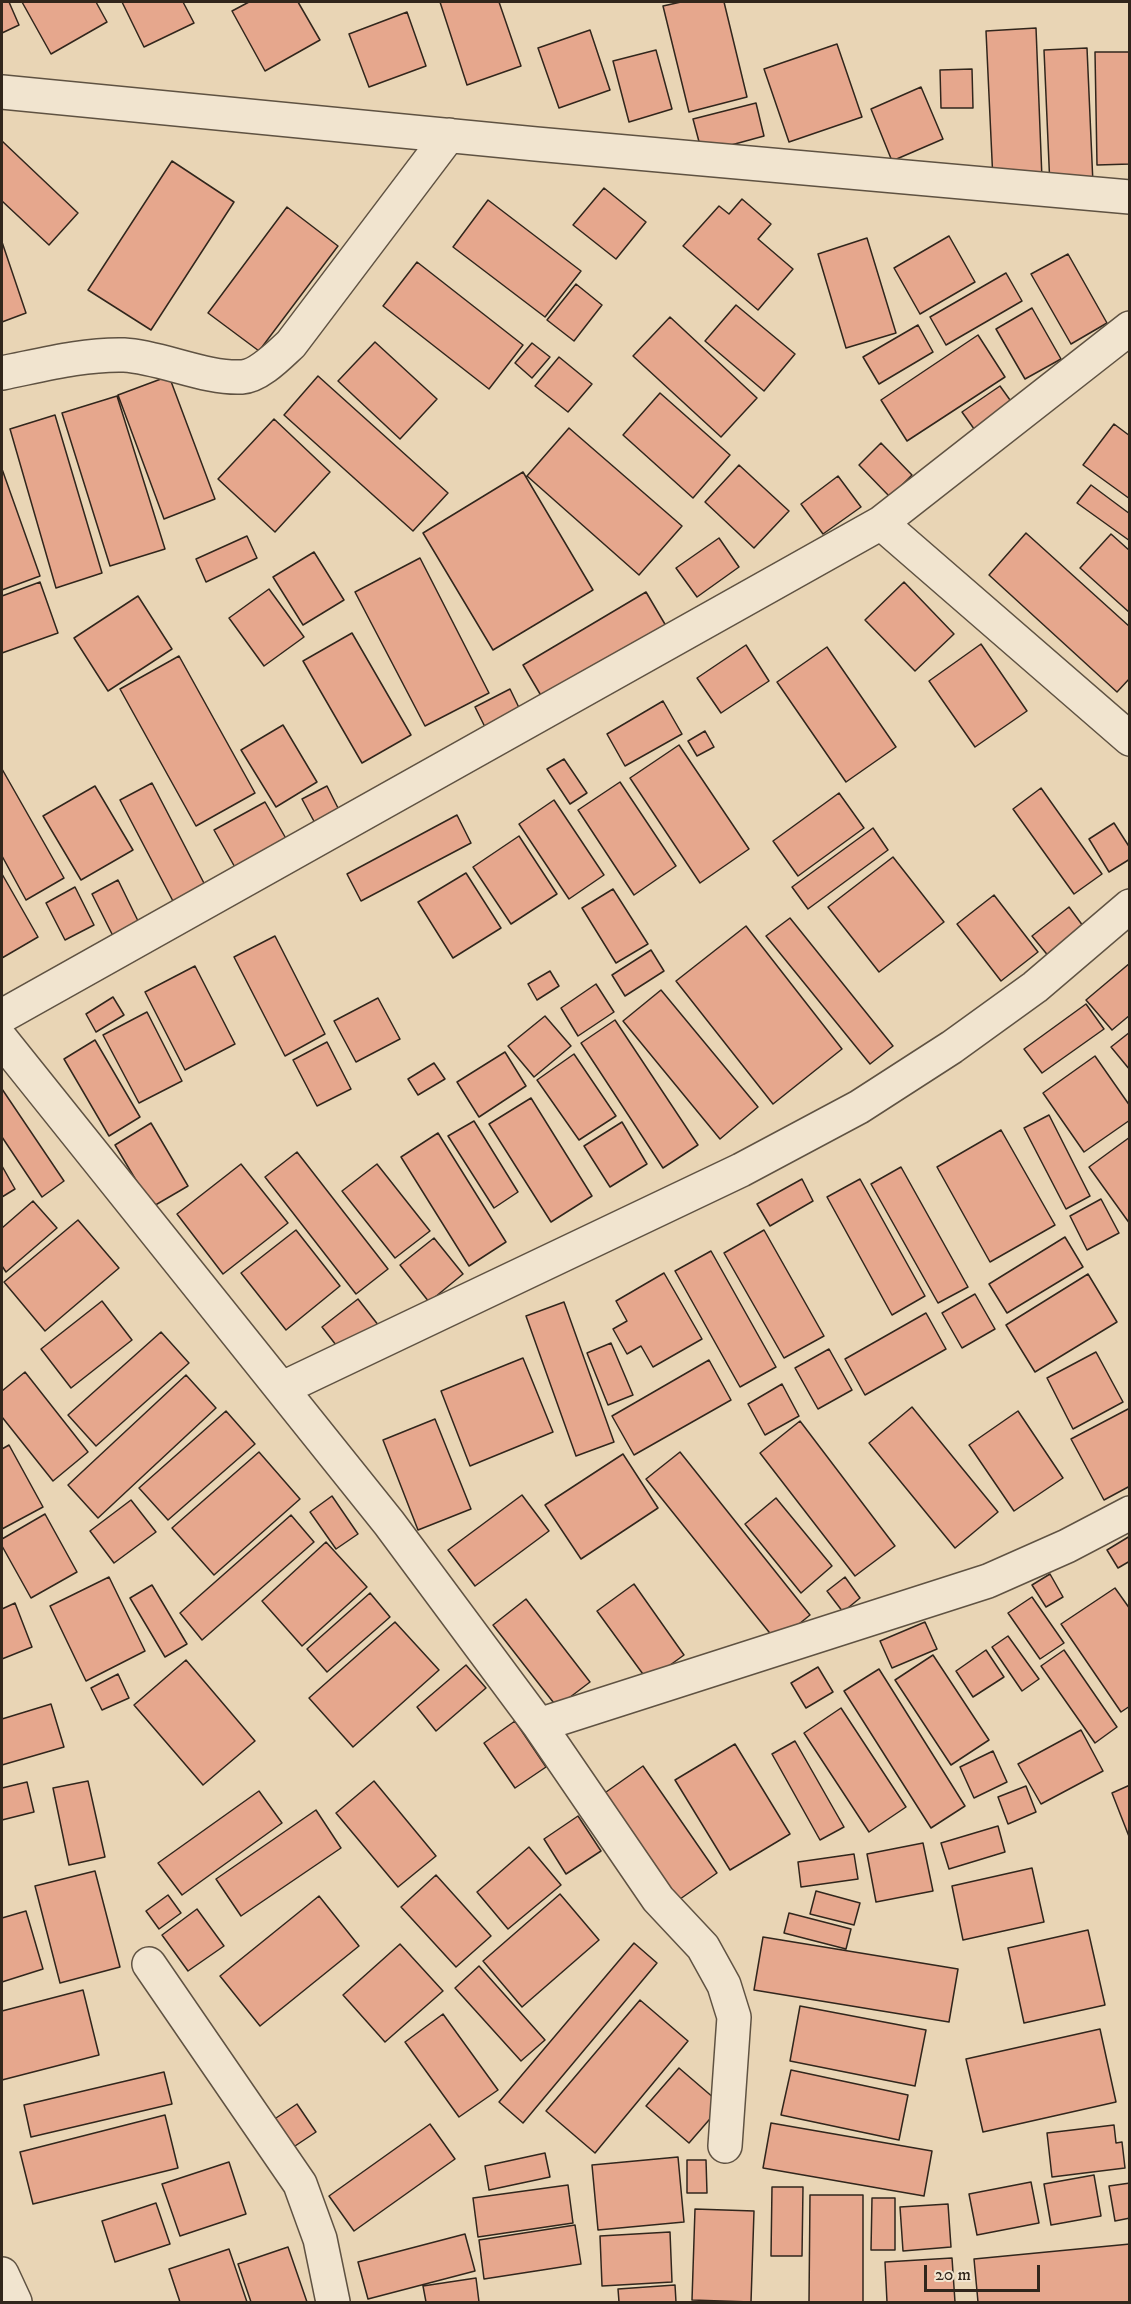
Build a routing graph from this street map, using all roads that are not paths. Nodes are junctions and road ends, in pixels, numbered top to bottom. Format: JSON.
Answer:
{"nodes":[{"id":1,"x":2,"y":92,"type":"edge"},
{"id":2,"x":449,"y":135,"type":"junction"},
{"id":3,"x":1130,"y":197,"type":"edge"},
{"id":4,"x":1130,"y":328,"type":"edge"},
{"id":5,"x":2,"y":373,"type":"edge"},
{"id":6,"x":881,"y":523,"type":"junction"},
{"id":7,"x":1130,"y":739,"type":"edge"},
{"id":8,"x":1130,"y":906,"type":"edge"},
{"id":9,"x":2,"y":1016,"type":"edge"},
{"id":10,"x":2,"y":1040,"type":"edge"},
{"id":11,"x":283,"y":1388,"type":"junction"},
{"id":12,"x":1130,"y":1513,"type":"edge"},
{"id":13,"x":539,"y":1725,"type":"junction"},
{"id":14,"x":149,"y":1964,"type":"dead end"},
{"id":15,"x":725,"y":2146,"type":"dead end"},
{"id":16,"x":2,"y":2274,"type":"edge"},
{"id":17,"x":15,"y":2302,"type":"edge"},
{"id":18,"x":333,"y":2302,"type":"edge"}],
"edges":[{"from":1,"to":2,"type":"street"},
{"from":2,"to":3,"type":"street"},
{"from":2,"to":5,"type":"street"},
{"from":4,"to":6,"type":"street"},
{"from":6,"to":7,"type":"street"},
{"from":6,"to":9,"type":"street"},
{"from":8,"to":11,"type":"street"},
{"from":10,"to":11,"type":"street"},
{"from":11,"to":13,"type":"street"},
{"from":12,"to":13,"type":"street"},
{"from":13,"to":15,"type":"street"},
{"from":14,"to":18,"type":"street"},
{"from":16,"to":17,"type":"street"}]}
